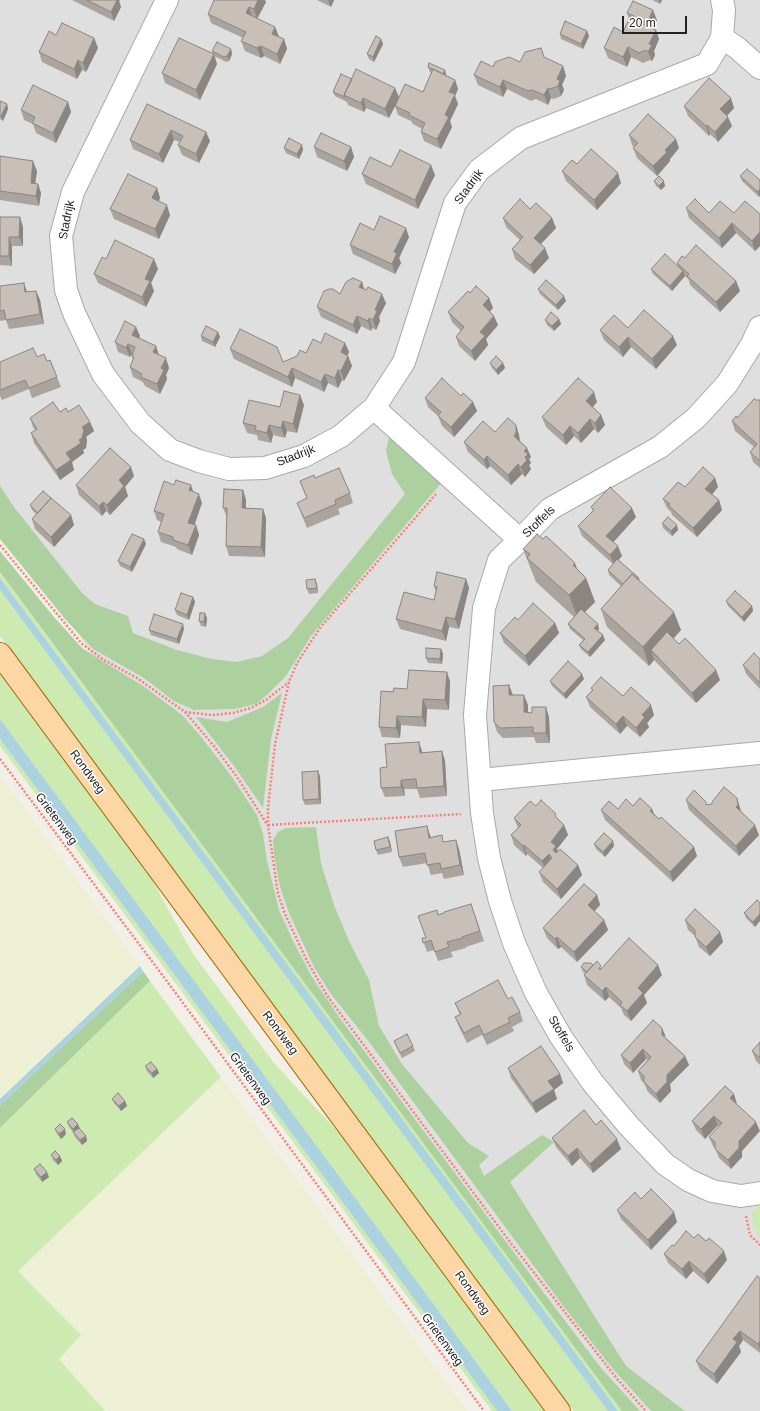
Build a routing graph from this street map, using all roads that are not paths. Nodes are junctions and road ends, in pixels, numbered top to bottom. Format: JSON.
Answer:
{"nodes":[{"id":1,"x":166,"y":0,"type":"edge"},
{"id":2,"x":722,"y":0,"type":"edge"},
{"id":3,"x":722,"y":38,"type":"junction"},
{"id":4,"x":760,"y":68,"type":"edge"},
{"id":5,"x":760,"y":327,"type":"edge"},
{"id":6,"x":374,"y":408,"type":"junction"},
{"id":7,"x":520,"y":540,"type":"junction"},
{"id":8,"x":0,"y":654,"type":"edge"},
{"id":9,"x":760,"y":753,"type":"edge"},
{"id":10,"x":480,"y":780,"type":"junction"},
{"id":11,"x":750,"y":1194,"type":"edge"},
{"id":12,"x":559,"y":1411,"type":"edge"}],
"edges":[{"from":1,"to":6,"type":"street","name":"Stadrijk"},
{"from":2,"to":3,"type":"street","name":"Stadrijk"},
{"from":3,"to":4,"type":"street"},
{"from":3,"to":6,"type":"street","name":"Stadrijk"},
{"from":5,"to":7,"type":"street","name":"Stoffels"},
{"from":6,"to":7,"type":"street"},
{"from":7,"to":10,"type":"street","name":"Stoffels"},
{"from":8,"to":12,"type":"main road","name":"Rondweg"},
{"from":9,"to":10,"type":"street"},
{"from":10,"to":11,"type":"street","name":"Stoffels"}]}
